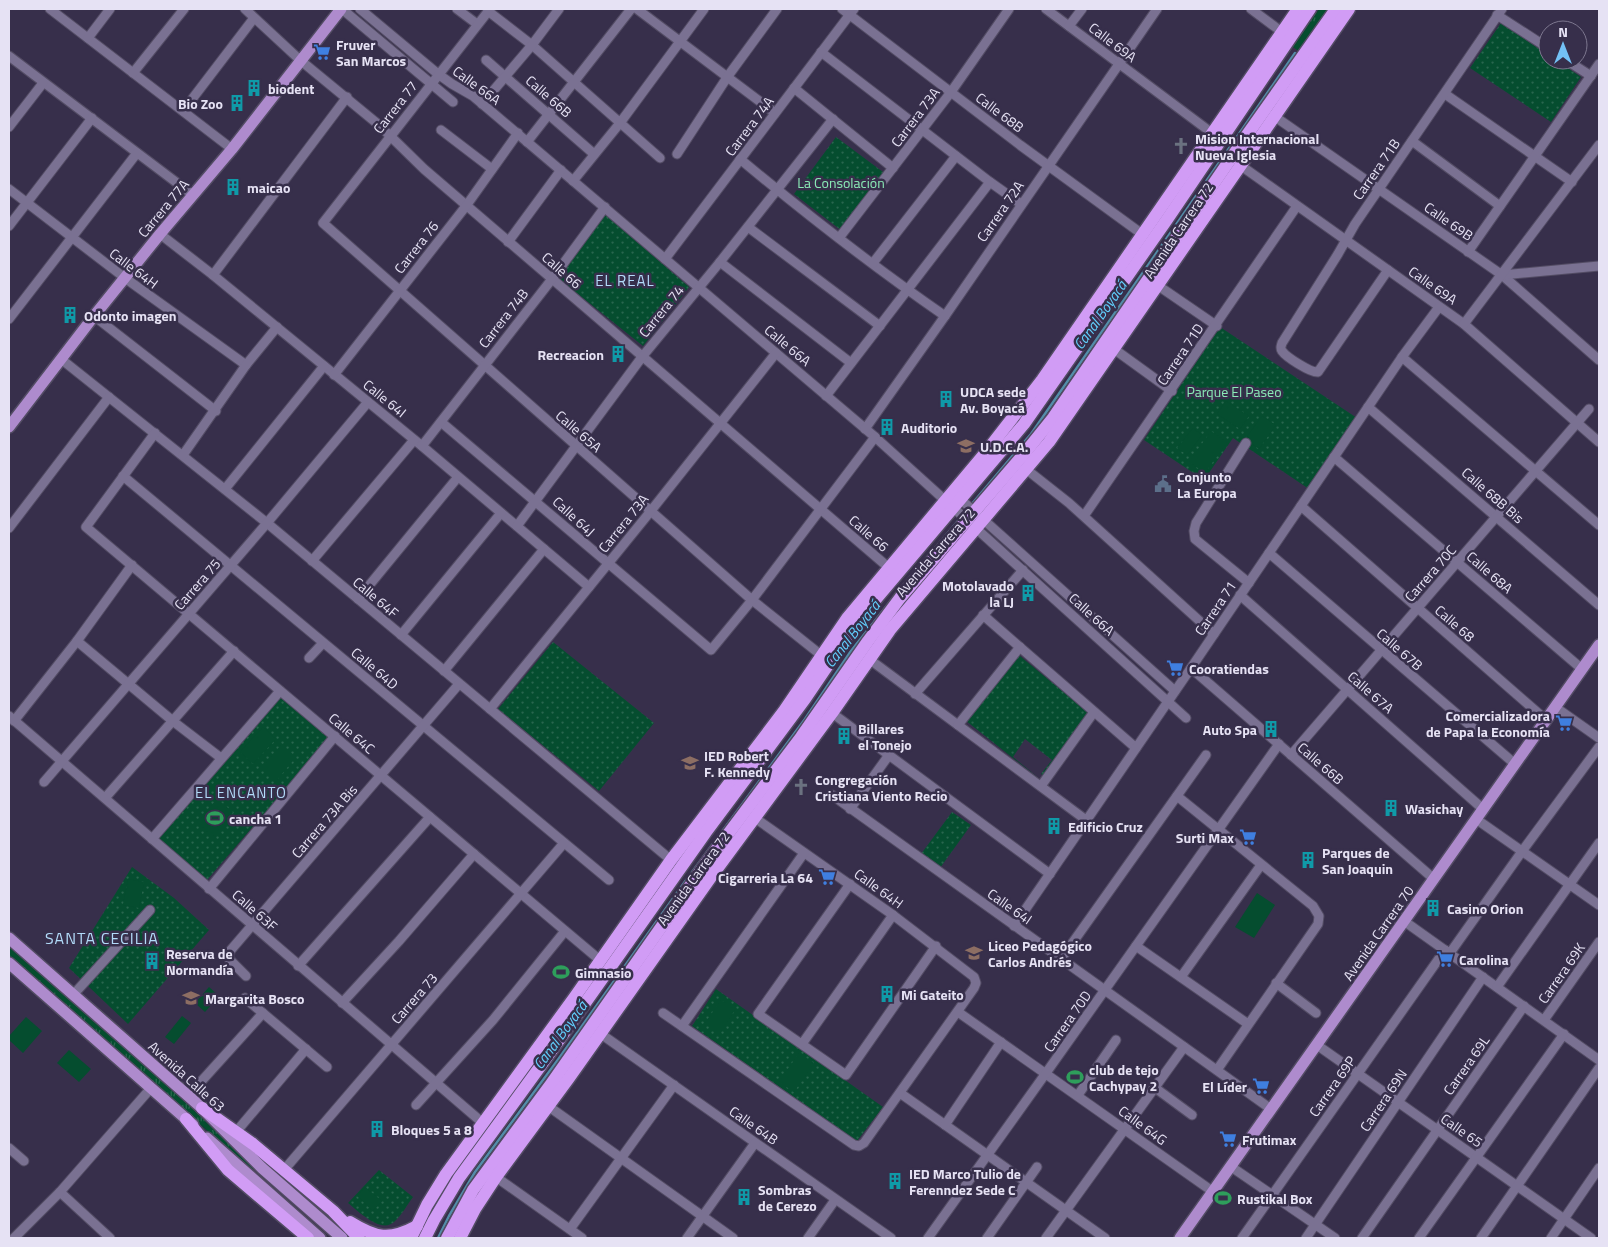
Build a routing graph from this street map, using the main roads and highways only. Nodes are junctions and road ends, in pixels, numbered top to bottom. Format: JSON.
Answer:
{"nodes":[{"id":1,"x":341,"y":9,"type":"edge"},
{"id":2,"x":1298,"y":9,"type":"edge"},
{"id":3,"x":1310,"y":9,"type":"edge"},
{"id":4,"x":1336,"y":9,"type":"edge"},
{"id":5,"x":1349,"y":9,"type":"edge"},
{"id":6,"x":1252,"y":76,"type":"junction"},
{"id":7,"x":1278,"y":93,"type":"junction"},
{"id":8,"x":1245,"y":106,"type":"junction"},
{"id":9,"x":1274,"y":116,"type":"junction"},
{"id":10,"x":1136,"y":318,"type":"junction"},
{"id":11,"x":1116,"y":324,"type":"junction"},
{"id":12,"x":9,"y":428,"type":"edge"},
{"id":13,"x":964,"y":510,"type":"junction"},
{"id":14,"x":1599,"y":645,"type":"edge"},
{"id":15,"x":784,"y":710,"type":"junction"},
{"id":16,"x":780,"y":733,"type":"junction"},
{"id":17,"x":799,"y":759,"type":"junction"},
{"id":18,"x":779,"y":766,"type":"junction"},
{"id":19,"x":754,"y":767,"type":"junction"},
{"id":20,"x":734,"y":774,"type":"junction"},
{"id":21,"x":671,"y":913,"type":"junction"},
{"id":22,"x":671,"y":934,"type":"junction"},
{"id":23,"x":9,"y":938,"type":"edge"},
{"id":24,"x":9,"y":963,"type":"edge"},
{"id":25,"x":574,"y":998,"type":"junction"},
{"id":26,"x":572,"y":1022,"type":"junction"},
{"id":27,"x":542,"y":1064,"type":"junction"},
{"id":28,"x":515,"y":1081,"type":"junction"},
{"id":29,"x":202,"y":1108,"type":"junction"},
{"id":30,"x":186,"y":1119,"type":"junction"},
{"id":31,"x":332,"y":1211,"type":"junction"},
{"id":32,"x":417,"y":1226,"type":"junction"},
{"id":33,"x":468,"y":1232,"type":"edge"},
{"id":34,"x":308,"y":1238,"type":"edge"},
{"id":35,"x":320,"y":1238,"type":"edge"},
{"id":36,"x":342,"y":1238,"type":"edge"},
{"id":37,"x":359,"y":1238,"type":"edge"},
{"id":38,"x":411,"y":1238,"type":"edge"},
{"id":39,"x":425,"y":1238,"type":"edge"},
{"id":40,"x":447,"y":1238,"type":"edge"},
{"id":41,"x":460,"y":1238,"type":"edge"},
{"id":42,"x":1180,"y":1238,"type":"edge"}],
"edges":[{"from":1,"to":12,"type":"main road","name":"Carrera 77A"},
{"from":2,"to":6,"type":"highway","name":"Avenida Carrera 72"},
{"from":3,"to":8,"type":"highway","name":"Avenida Carrera 72"},
{"from":4,"to":7,"type":"highway","name":"Avenida Carrera 72"},
{"from":5,"to":9,"type":"highway","name":"Avenida Carrera 72"},
{"from":6,"to":8,"type":"highway"},
{"from":6,"to":13,"type":"highway","name":"Avenida Carrera 72"},
{"from":7,"to":9,"type":"highway"},
{"from":7,"to":11,"type":"highway","name":"Avenida Carrera 72"},
{"from":8,"to":13,"type":"highway","name":"Avenida Carrera 72"},
{"from":9,"to":10,"type":"highway","name":"Avenida Carrera 72"},
{"from":10,"to":11,"type":"highway"},
{"from":10,"to":13,"type":"highway","name":"Avenida Carrera 72"},
{"from":11,"to":13,"type":"highway","name":"Avenida Carrera 72"},
{"from":13,"to":15,"type":"highway","name":"Avenida Carrera 72"},
{"from":13,"to":16,"type":"highway","name":"Avenida Carrera 72"},
{"from":13,"to":17,"type":"highway","name":"Avenida Carrera 72"},
{"from":13,"to":18,"type":"highway","name":"Avenida Carrera 72"},
{"from":14,"to":42,"type":"main road","name":"Avenida Carrera 70"},
{"from":15,"to":16,"type":"highway"},
{"from":15,"to":20,"type":"highway","name":"Avenida Carrera 72"},
{"from":16,"to":19,"type":"highway","name":"Avenida Carrera 72"},
{"from":17,"to":18,"type":"highway"},
{"from":17,"to":22,"type":"highway","name":"Avenida Carrera 72"},
{"from":18,"to":21,"type":"highway","name":"Avenida Carrera 72"},
{"from":19,"to":20,"type":"highway"},
{"from":19,"to":26,"type":"highway","name":"Avenida Carrera 72"},
{"from":20,"to":25,"type":"highway","name":"Avenida Carrera 72"},
{"from":21,"to":22,"type":"highway"},
{"from":21,"to":40,"type":"highway","name":"Avenida Carrera 72"},
{"from":22,"to":33,"type":"highway","name":"Avenida Carrera 72"},
{"from":23,"to":29,"type":"main road","name":"Avenida Calle 63"},
{"from":24,"to":30,"type":"main road"},
{"from":25,"to":26,"type":"highway"},
{"from":25,"to":28,"type":"highway","name":"Avenida Carrera 72"},
{"from":26,"to":27,"type":"highway","name":"Avenida Carrera 72"},
{"from":27,"to":28,"type":"highway"},
{"from":27,"to":39,"type":"highway","name":"Avenida Carrera 72"},
{"from":28,"to":32,"type":"highway","name":"Avenida Carrera 72"},
{"from":29,"to":31,"type":"highway"},
{"from":29,"to":36,"type":"main road","name":"Avenida Calle 63"},
{"from":30,"to":34,"type":"highway"},
{"from":30,"to":35,"type":"main road"},
{"from":31,"to":32,"type":"highway"},
{"from":31,"to":37,"type":"highway"},
{"from":32,"to":38,"type":"highway","name":"Avenida Carrera 72"},
{"from":33,"to":41,"type":"highway","name":"Avenida Carrera 72"}]}
